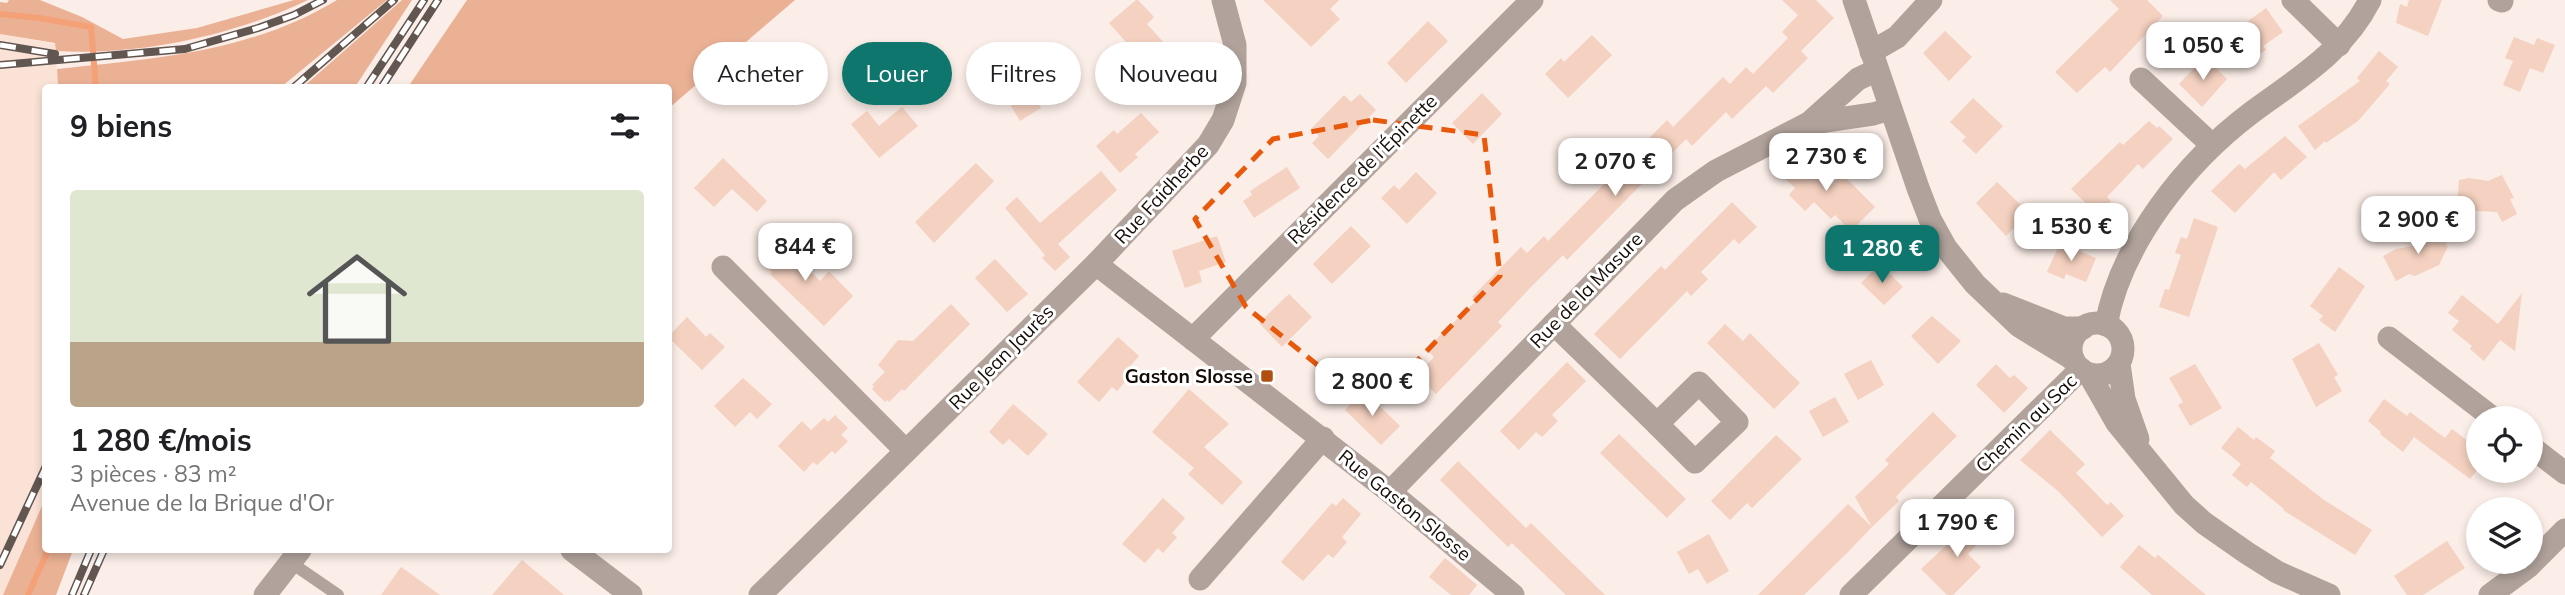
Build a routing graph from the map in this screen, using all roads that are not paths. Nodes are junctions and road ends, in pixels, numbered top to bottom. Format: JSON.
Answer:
{"nodes":[{"id":1,"x":1223,"y":0,"type":"edge"},
{"id":2,"x":1532,"y":0,"type":"edge"},
{"id":3,"x":1854,"y":0,"type":"edge"},
{"id":4,"x":2292,"y":0,"type":"edge"},
{"id":5,"x":2370,"y":0,"type":"edge"},
{"id":6,"x":1924,"y":7,"type":"edge"},
{"id":7,"x":2339,"y":45,"type":"junction"},
{"id":8,"x":1871,"y":52,"type":"junction"},
{"id":9,"x":2141,"y":79,"type":"dead end"},
{"id":10,"x":1890,"y":109,"type":"junction"},
{"id":11,"x":1809,"y":123,"type":"junction"},
{"id":12,"x":2212,"y":145,"type":"junction"},
{"id":13,"x":1096,"y":264,"type":"junction"},
{"id":14,"x":723,"y":267,"type":"dead end"},
{"id":15,"x":1988,"y":296,"type":"junction"},
{"id":16,"x":1554,"y":324,"type":"junction"},
{"id":17,"x":2106,"y":325,"type":"junction"},
{"id":18,"x":2083,"y":328,"type":"junction"},
{"id":19,"x":2389,"y":338,"type":"dead end"},
{"id":20,"x":1193,"y":339,"type":"junction"},
{"id":21,"x":2119,"y":364,"type":"junction"},
{"id":22,"x":2081,"y":367,"type":"junction"},
{"id":23,"x":2477,"y":406,"type":"edge"},
{"id":24,"x":1657,"y":424,"type":"dead end"},
{"id":25,"x":1323,"y":438,"type":"junction"},
{"id":26,"x":906,"y":450,"type":"junction"},
{"id":27,"x":2543,"y":456,"type":"edge"},
{"id":28,"x":2146,"y":458,"type":"junction"},
{"id":29,"x":2565,"y":473,"type":"edge"},
{"id":30,"x":1390,"y":492,"type":"junction"},
{"id":31,"x":2565,"y":530,"type":"edge"},
{"id":32,"x":576,"y":553,"type":"edge"},
{"id":33,"x":295,"y":556,"type":"edge"},
{"id":34,"x":2277,"y":572,"type":"junction"},
{"id":35,"x":1200,"y":579,"type":"dead end"},
{"id":36,"x":265,"y":595,"type":"edge"},
{"id":37,"x":338,"y":595,"type":"edge"},
{"id":38,"x":631,"y":595,"type":"edge"},
{"id":39,"x":760,"y":595,"type":"edge"},
{"id":40,"x":1513,"y":595,"type":"edge"},
{"id":41,"x":1851,"y":595,"type":"edge"},
{"id":42,"x":2304,"y":595,"type":"edge"},
{"id":43,"x":2329,"y":595,"type":"edge"},
{"id":44,"x":2490,"y":595,"type":"edge"}],
"edges":[{"from":1,"to":13,"type":"street","name":"Rue Faidherbe"},
{"from":2,"to":20,"type":"street","name":"Résidence de l’Épinette"},
{"from":3,"to":8,"type":"street"},
{"from":4,"to":7,"type":"street"},
{"from":5,"to":7,"type":"street"},
{"from":6,"to":8,"type":"street","name":"Rue de la Masure"},
{"from":7,"to":12,"type":"street"},
{"from":8,"to":10,"type":"street"},
{"from":8,"to":11,"type":"street","name":"Rue de la Masure"},
{"from":9,"to":12,"type":"street"},
{"from":10,"to":11,"type":"street","name":"Rue de la Masure"},
{"from":10,"to":15,"type":"street"},
{"from":11,"to":16,"type":"street","name":"Rue de la Masure"},
{"from":12,"to":17,"type":"street"},
{"from":13,"to":20,"type":"street","name":"Rue Gaston Slosse"},
{"from":13,"to":26,"type":"street","name":"Rue Jean Jaurès"},
{"from":14,"to":26,"type":"street"},
{"from":15,"to":18,"type":"street"},
{"from":15,"to":22,"type":"street"},
{"from":16,"to":24,"type":"street"},
{"from":16,"to":30,"type":"street","name":"Rue de la Masure"},
{"from":17,"to":18,"type":"street"},
{"from":17,"to":21,"type":"street"},
{"from":18,"to":22,"type":"street"},
{"from":19,"to":23,"type":"street"},
{"from":20,"to":25,"type":"street","name":"Rue Gaston Slosse"},
{"from":21,"to":22,"type":"street"},
{"from":21,"to":28,"type":"street"},
{"from":22,"to":28,"type":"street"},
{"from":22,"to":41,"type":"street","name":"Chemin au Sac"},
{"from":25,"to":30,"type":"street","name":"Rue Gaston Slosse"},
{"from":25,"to":35,"type":"street"},
{"from":26,"to":39,"type":"street","name":"Rue Jean Jaurès"},
{"from":27,"to":29,"type":"street"},
{"from":28,"to":34,"type":"street"},
{"from":30,"to":40,"type":"street","name":"Rue Gaston Slosse"},
{"from":31,"to":44,"type":"street"},
{"from":32,"to":38,"type":"street"},
{"from":33,"to":36,"type":"street"},
{"from":33,"to":37,"type":"lane"},
{"from":34,"to":42,"type":"street"},
{"from":34,"to":43,"type":"street"}]}
